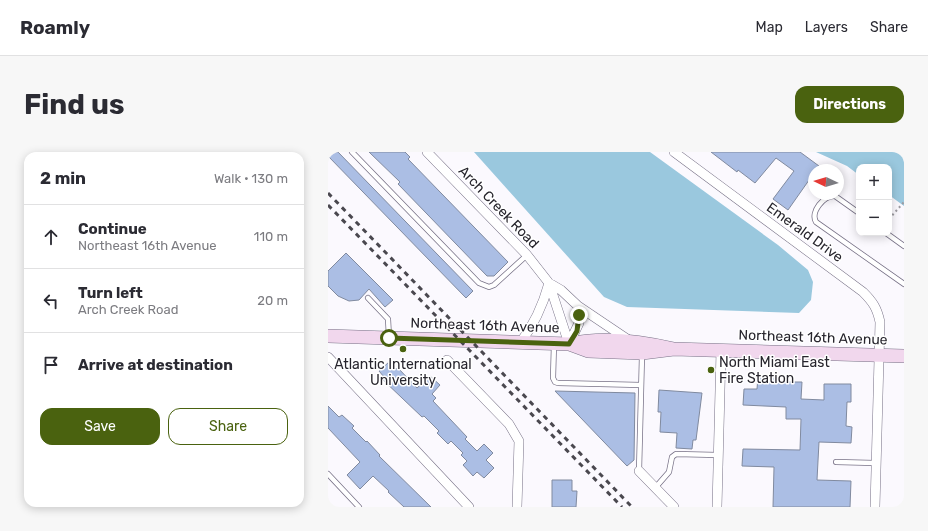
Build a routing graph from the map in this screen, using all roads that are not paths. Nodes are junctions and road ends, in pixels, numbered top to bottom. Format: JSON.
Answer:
{"nodes":[{"id":1,"x":352,"y":152,"type":"edge"},
{"id":2,"x":427,"y":152,"type":"edge"},
{"id":3,"x":674,"y":152,"type":"edge"},
{"id":4,"x":856,"y":211,"type":"edge"},
{"id":5,"x":890,"y":236,"type":"edge"},
{"id":6,"x":904,"y":246,"type":"edge"},
{"id":7,"x":527,"y":255,"type":"junction"},
{"id":8,"x":549,"y":283,"type":"junction"},
{"id":9,"x":904,"y":284,"type":"edge"},
{"id":10,"x":368,"y":298,"type":"dead end"},
{"id":11,"x":578,"y":306,"type":"junction"},
{"id":12,"x":328,"y":336,"type":"edge"},
{"id":13,"x":389,"y":338,"type":"junction"},
{"id":14,"x":630,"y":341,"type":"junction"},
{"id":15,"x":520,"y":343,"type":"junction"},
{"id":16,"x":554,"y":344,"type":"junction"},
{"id":17,"x":569,"y":344,"type":"junction"},
{"id":18,"x":674,"y":349,"type":"junction"},
{"id":19,"x":720,"y":351,"type":"junction"},
{"id":20,"x":642,"y":353,"type":"junction"},
{"id":21,"x":878,"y":356,"type":"junction"},
{"id":22,"x":904,"y":356,"type":"edge"},
{"id":23,"x":328,"y":358,"type":"edge"},
{"id":24,"x":447,"y":360,"type":"dead end"},
{"id":25,"x":641,"y":385,"type":"junction"},
{"id":26,"x":718,"y":455,"type":"junction"},
{"id":27,"x":836,"y":462,"type":"dead end"},
{"id":28,"x":876,"y":463,"type":"junction"},
{"id":29,"x":639,"y":471,"type":"joint"},
{"id":30,"x":328,"y":474,"type":"edge"},
{"id":31,"x":655,"y":488,"type":"junction"},
{"id":32,"x":359,"y":507,"type":"edge"},
{"id":33,"x":469,"y":507,"type":"edge"},
{"id":34,"x":517,"y":507,"type":"edge"},
{"id":35,"x":674,"y":507,"type":"edge"},
{"id":36,"x":717,"y":507,"type":"edge"},
{"id":37,"x":874,"y":507,"type":"edge"}],
"edges":[{"from":1,"to":7,"type":"lane"},
{"from":2,"to":7,"type":"street","name":"Arch Creek Road"},
{"from":3,"to":21,"type":"street","name":"Emerald Drive"},
{"from":4,"to":9,"type":"lane"},
{"from":5,"to":6,"type":"lane"},
{"from":7,"to":8,"type":"street","name":"Arch Creek Road"},
{"from":8,"to":11,"type":"street","name":"Arch Creek Road"},
{"from":8,"to":15,"type":"street"},
{"from":8,"to":17,"type":"street","name":"Arch Creek Road"},
{"from":10,"to":13,"type":"lane"},
{"from":11,"to":14,"type":"street","name":"Arch Creek Road"},
{"from":11,"to":17,"type":"street"},
{"from":12,"to":13,"type":"street","name":"Northeast 16th Avenue"},
{"from":13,"to":15,"type":"street","name":"Northeast 16th Avenue"},
{"from":14,"to":17,"type":"street","name":"Northeast 16th Avenue"},
{"from":14,"to":18,"type":"street","name":"Northeast 16th Avenue"},
{"from":15,"to":16,"type":"street","name":"Northeast 16th Avenue"},
{"from":16,"to":17,"type":"street","name":"Northeast 16th Avenue"},
{"from":16,"to":25,"type":"lane"},
{"from":17,"to":20,"type":"street","name":"Northeast 16th Avenue"},
{"from":18,"to":19,"type":"street","name":"Northeast 16th Avenue"},
{"from":18,"to":20,"type":"street","name":"Northeast 16th Avenue"},
{"from":19,"to":21,"type":"street","name":"Northeast 16th Avenue"},
{"from":19,"to":26,"type":"street"},
{"from":20,"to":25,"type":"lane"},
{"from":21,"to":22,"type":"street","name":"Northeast 16th Avenue"},
{"from":21,"to":28,"type":"street","name":"Emerald Drive"},
{"from":23,"to":33,"type":"street"},
{"from":24,"to":34,"type":"street"},
{"from":25,"to":29,"type":"lane"},
{"from":26,"to":31,"type":"lane"},
{"from":26,"to":36,"type":"street"},
{"from":27,"to":28,"type":"lane"},
{"from":28,"to":37,"type":"street","name":"Emerald Drive"},
{"from":29,"to":31,"type":"street"},
{"from":30,"to":32,"type":"lane"},
{"from":31,"to":35,"type":"street"}]}
